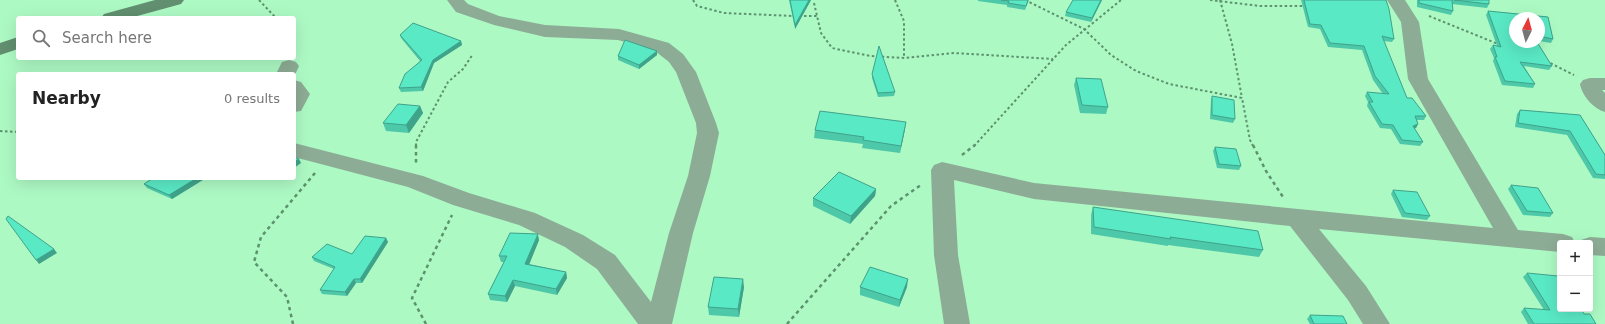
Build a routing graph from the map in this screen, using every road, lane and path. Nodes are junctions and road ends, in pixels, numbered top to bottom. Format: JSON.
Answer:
{"nodes":[{"id":1,"x":175,"y":0,"type":"edge"},
{"id":2,"x":259,"y":0,"type":"edge"},
{"id":3,"x":693,"y":0,"type":"edge"},
{"id":4,"x":895,"y":0,"type":"edge"},
{"id":5,"x":1025,"y":0,"type":"edge"},
{"id":6,"x":1210,"y":0,"type":"edge"},
{"id":7,"x":455,"y":1,"type":"dead end"},
{"id":8,"x":1221,"y":1,"type":"edge"},
{"id":9,"x":1398,"y":2,"type":"edge"},
{"id":10,"x":814,"y":3,"type":"dead end"},
{"id":11,"x":1308,"y":6,"type":"edge"},
{"id":12,"x":117,"y":16,"type":"edge"},
{"id":13,"x":274,"y":16,"type":"edge"},
{"id":14,"x":817,"y":16,"type":"junction"},
{"id":15,"x":1500,"y":44,"type":"edge"},
{"id":16,"x":16,"y":45,"type":"edge"},
{"id":17,"x":0,"y":49,"type":"edge"},
{"id":18,"x":473,"y":54,"type":"dead end"},
{"id":19,"x":904,"y":58,"type":"junction"},
{"id":20,"x":1540,"y":58,"type":"edge"},
{"id":21,"x":1054,"y":59,"type":"dead end"},
{"id":22,"x":1554,"y":64,"type":"dead end"},
{"id":23,"x":1605,"y":84,"type":"edge"},
{"id":24,"x":296,"y":89,"type":"edge"},
{"id":25,"x":1242,"y":98,"type":"junction"},
{"id":26,"x":296,"y":102,"type":"edge"},
{"id":27,"x":1605,"y":106,"type":"edge"},
{"id":28,"x":0,"y":131,"type":"edge"},
{"id":29,"x":16,"y":132,"type":"edge"},
{"id":30,"x":296,"y":150,"type":"edge"},
{"id":31,"x":326,"y":158,"type":"junction"},
{"id":32,"x":415,"y":181,"type":"junction"},
{"id":33,"x":460,"y":198,"type":"junction"},
{"id":34,"x":1296,"y":217,"type":"junction"},
{"id":35,"x":1510,"y":238,"type":"junction"},
{"id":36,"x":1557,"y":242,"type":"edge"},
{"id":37,"x":1593,"y":246,"type":"edge"},
{"id":38,"x":1605,"y":247,"type":"edge"},
{"id":39,"x":293,"y":324,"type":"edge"},
{"id":40,"x":426,"y":324,"type":"edge"},
{"id":41,"x":653,"y":324,"type":"edge"},
{"id":42,"x":660,"y":324,"type":"edge"},
{"id":43,"x":957,"y":324,"type":"edge"},
{"id":44,"x":1377,"y":324,"type":"edge"}],
"edges":[{"from":1,"to":12,"type":"street"},
{"from":2,"to":13,"type":"path"},
{"from":3,"to":14,"type":"path"},
{"from":4,"to":19,"type":"path"},
{"from":5,"to":25,"type":"path"},
{"from":6,"to":8,"type":"path"},
{"from":7,"to":42,"type":"street"},
{"from":8,"to":11,"type":"path"},
{"from":8,"to":25,"type":"path"},
{"from":9,"to":15,"type":"path"},
{"from":9,"to":35,"type":"street"},
{"from":10,"to":14,"type":"path"},
{"from":14,"to":19,"type":"path"},
{"from":16,"to":17,"type":"street"},
{"from":18,"to":32,"type":"path"},
{"from":19,"to":21,"type":"path"},
{"from":20,"to":22,"type":"path"},
{"from":23,"to":27,"type":"street"},
{"from":24,"to":26,"type":"street"},
{"from":25,"to":34,"type":"path"},
{"from":28,"to":29,"type":"path"},
{"from":30,"to":31,"type":"street"},
{"from":31,"to":32,"type":"street"},
{"from":31,"to":39,"type":"path"},
{"from":32,"to":33,"type":"street"},
{"from":33,"to":40,"type":"path"},
{"from":33,"to":41,"type":"street"},
{"from":34,"to":35,"type":"street"},
{"from":34,"to":43,"type":"street"},
{"from":34,"to":44,"type":"street"},
{"from":35,"to":36,"type":"street"},
{"from":37,"to":38,"type":"street"}]}
